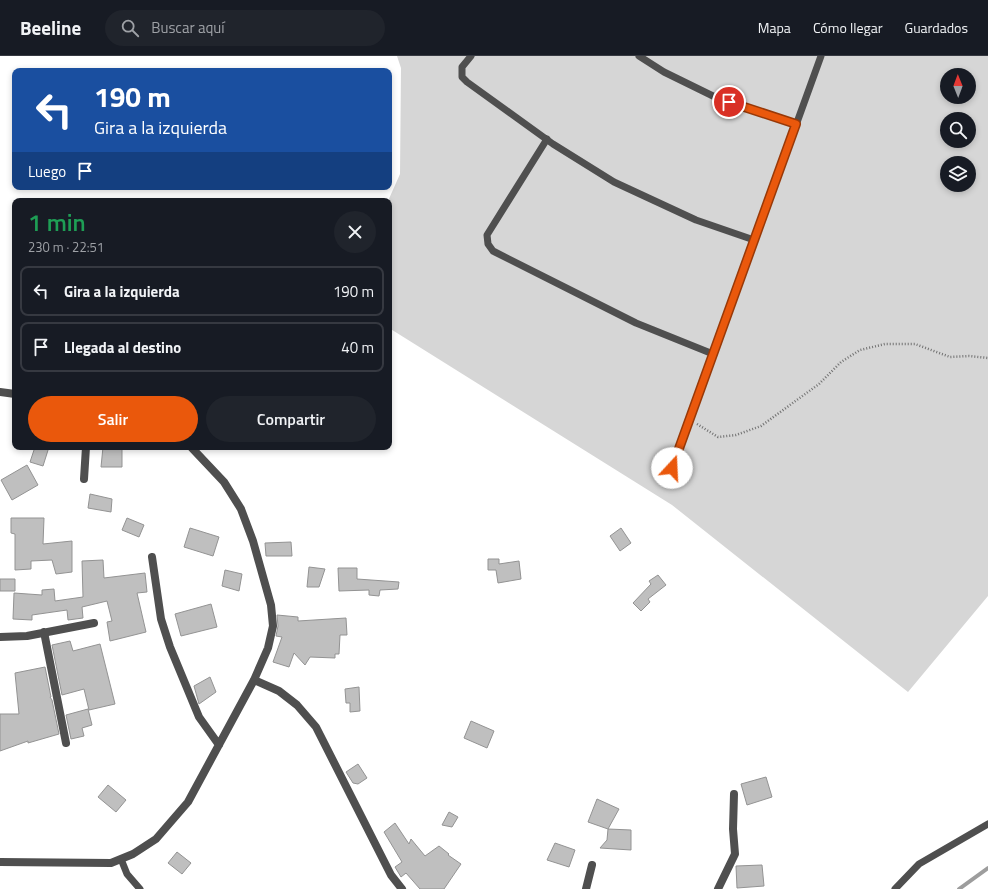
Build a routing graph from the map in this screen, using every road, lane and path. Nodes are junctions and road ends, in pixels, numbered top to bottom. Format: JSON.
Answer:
{"nodes":[{"id":1,"x":470,"y":56,"type":"edge"},
{"id":2,"x":639,"y":56,"type":"edge"},
{"id":3,"x":821,"y":56,"type":"edge"},
{"id":4,"x":796,"y":124,"type":"junction"},
{"id":5,"x":547,"y":139,"type":"junction"},
{"id":6,"x":754,"y":240,"type":"junction"},
{"id":7,"x":713,"y":354,"type":"junction"},
{"id":8,"x":988,"y":358,"type":"edge"},
{"id":9,"x":0,"y":392,"type":"edge"},
{"id":10,"x":12,"y":394,"type":"edge"},
{"id":11,"x":690,"y":418,"type":"junction"},
{"id":12,"x":86,"y":450,"type":"edge"},
{"id":13,"x":194,"y":450,"type":"edge"},
{"id":14,"x":672,"y":468,"type":"dead end"},
{"id":15,"x":84,"y":479,"type":"dead end"},
{"id":16,"x":152,"y":557,"type":"dead end"},
{"id":17,"x":94,"y":623,"type":"dead end"},
{"id":18,"x":44,"y":632,"type":"junction"},
{"id":19,"x":0,"y":637,"type":"edge"},
{"id":20,"x":254,"y":680,"type":"junction"},
{"id":21,"x":66,"y":743,"type":"dead end"},
{"id":22,"x":219,"y":745,"type":"junction"},
{"id":23,"x":734,"y":794,"type":"dead end"},
{"id":24,"x":988,"y":824,"type":"edge"},
{"id":25,"x":121,"y":859,"type":"junction"},
{"id":26,"x":0,"y":862,"type":"edge"},
{"id":27,"x":592,"y":865,"type":"dead end"},
{"id":28,"x":140,"y":889,"type":"edge"},
{"id":29,"x":402,"y":889,"type":"edge"},
{"id":30,"x":586,"y":889,"type":"edge"},
{"id":31,"x":718,"y":889,"type":"edge"},
{"id":32,"x":895,"y":889,"type":"edge"}],
"edges":[{"from":1,"to":5,"type":"lane"},
{"from":2,"to":4,"type":"lane"},
{"from":3,"to":4,"type":"lane"},
{"from":4,"to":6,"type":"lane"},
{"from":5,"to":6,"type":"lane"},
{"from":5,"to":7,"type":"lane"},
{"from":6,"to":7,"type":"lane"},
{"from":7,"to":11,"type":"lane"},
{"from":8,"to":11,"type":"path"},
{"from":9,"to":10,"type":"street"},
{"from":11,"to":14,"type":"lane"},
{"from":12,"to":15,"type":"street"},
{"from":13,"to":20,"type":"street"},
{"from":16,"to":22,"type":"street"},
{"from":17,"to":18,"type":"street"},
{"from":18,"to":19,"type":"street"},
{"from":18,"to":21,"type":"street"},
{"from":20,"to":22,"type":"street"},
{"from":20,"to":29,"type":"street"},
{"from":22,"to":25,"type":"street"},
{"from":23,"to":31,"type":"street"},
{"from":24,"to":32,"type":"lane"},
{"from":25,"to":26,"type":"street"},
{"from":25,"to":28,"type":"lane"},
{"from":27,"to":30,"type":"street"}]}
